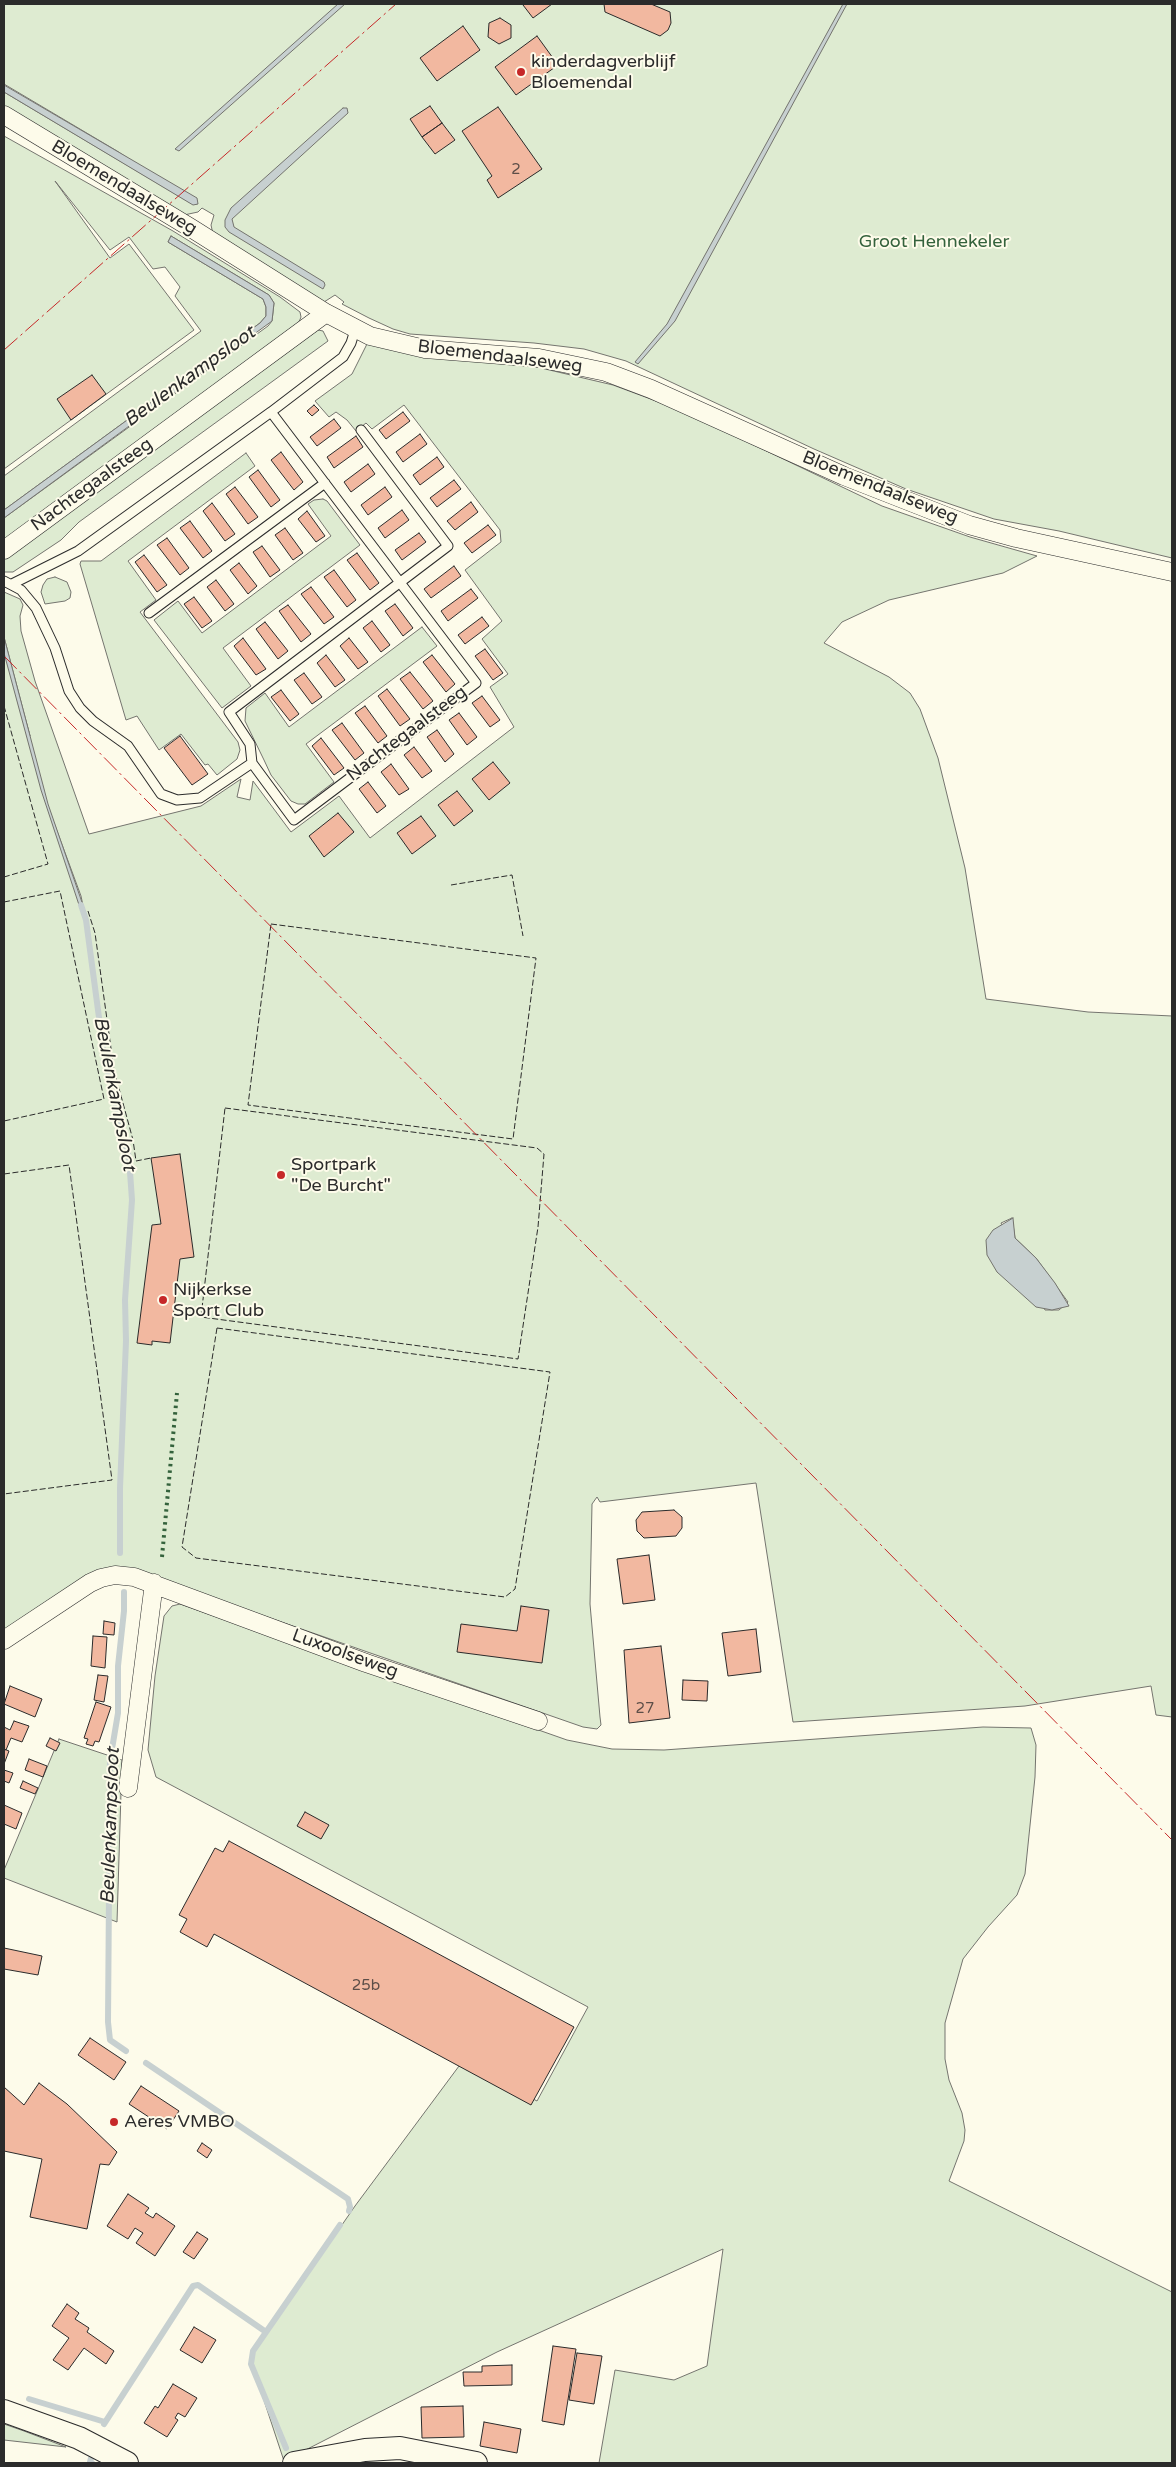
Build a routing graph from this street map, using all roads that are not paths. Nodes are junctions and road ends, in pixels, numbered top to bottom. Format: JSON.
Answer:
{"nodes":[{"id":1,"x":4,"y":115,"type":"edge"},
{"id":2,"x":326,"y":314,"type":"junction"},
{"id":3,"x":355,"y":330,"type":"junction"},
{"id":4,"x":271,"y":412,"type":"junction"},
{"id":5,"x":361,"y":430,"type":"dead end"},
{"id":6,"x":325,"y":483,"type":"junction"},
{"id":7,"x":4,"y":550,"type":"edge"},
{"id":8,"x":1172,"y":572,"type":"edge"},
{"id":9,"x":8,"y":582,"type":"edge"},
{"id":10,"x":400,"y":582,"type":"junction"},
{"id":11,"x":149,"y":613,"type":"dead end"},
{"id":12,"x":252,"y":763,"type":"junction"},
{"id":13,"x":154,"y":1583,"type":"junction"},
{"id":14,"x":4,"y":1640,"type":"edge"},
{"id":15,"x":538,"y":1721,"type":"dead end"},
{"id":16,"x":128,"y":1788,"type":"dead end"},
{"id":17,"x":4,"y":2411,"type":"edge"},
{"id":18,"x":127,"y":2463,"type":"edge"},
{"id":19,"x":294,"y":2463,"type":"edge"},
{"id":20,"x":476,"y":2463,"type":"edge"}],
"edges":[{"from":1,"to":2,"type":"street","name":"Bloemendaalseweg"},
{"from":2,"to":3,"type":"street","name":"Bloemendaalseweg"},
{"from":2,"to":7,"type":"street","name":"Nachtegaalsteeg"},
{"from":3,"to":4,"type":"lane"},
{"from":3,"to":8,"type":"street","name":"Bloemendaalseweg"},
{"from":4,"to":6,"type":"lane","name":"Nachtegaalsteeg"},
{"from":4,"to":9,"type":"lane"},
{"from":5,"to":10,"type":"lane","name":"Nachtegaalsteeg"},
{"from":6,"to":10,"type":"lane","name":"Nachtegaalsteeg"},
{"from":6,"to":11,"type":"lane"},
{"from":9,"to":12,"type":"lane"},
{"from":10,"to":12,"type":"lane","name":"Nachtegaalsteeg"},
{"from":10,"to":12,"type":"lane","name":"Nachtegaalsteeg"},
{"from":13,"to":14,"type":"street","name":"Luxoolseweg"},
{"from":13,"to":15,"type":"street","name":"Luxoolseweg"},
{"from":13,"to":16,"type":"street"},
{"from":17,"to":18,"type":"street"},
{"from":19,"to":20,"type":"street"}]}
